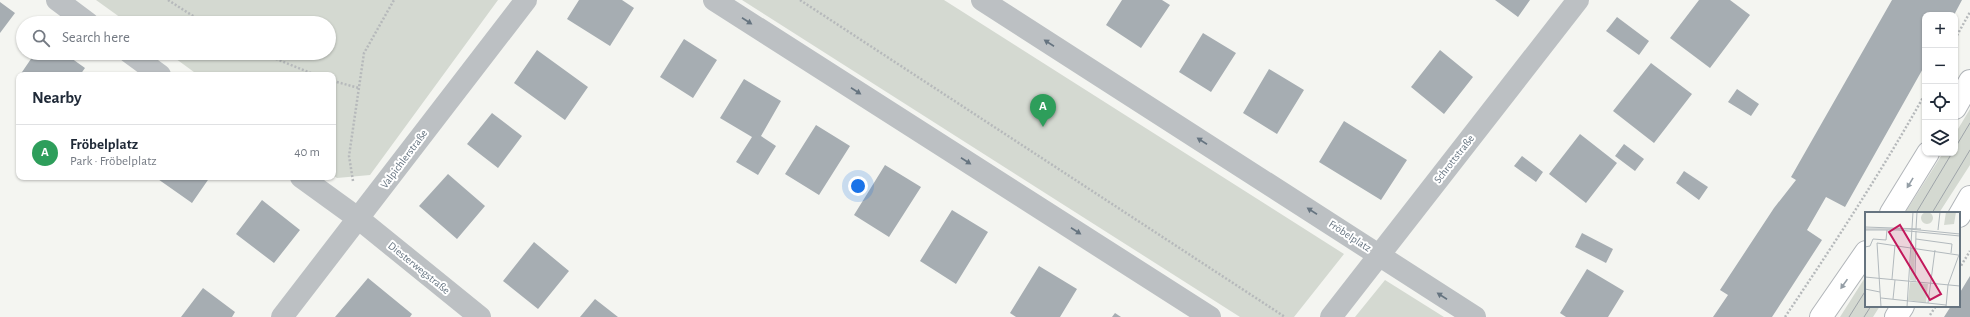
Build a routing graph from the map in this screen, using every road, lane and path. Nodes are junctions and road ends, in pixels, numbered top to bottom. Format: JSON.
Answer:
{"nodes":[{"id":1,"x":57,"y":0,"type":"edge"},
{"id":2,"x":168,"y":0,"type":"edge"},
{"id":3,"x":394,"y":0,"type":"edge"},
{"id":4,"x":526,"y":0,"type":"edge"},
{"id":5,"x":714,"y":0,"type":"edge"},
{"id":6,"x":800,"y":0,"type":"edge"},
{"id":7,"x":982,"y":0,"type":"edge"},
{"id":8,"x":1578,"y":0,"type":"edge"},
{"id":9,"x":1970,"y":12,"type":"edge"},
{"id":10,"x":79,"y":16,"type":"edge"},
{"id":11,"x":193,"y":16,"type":"edge"},
{"id":12,"x":1958,"y":34,"type":"edge"},
{"id":13,"x":140,"y":60,"type":"edge"},
{"id":14,"x":278,"y":60,"type":"edge"},
{"id":15,"x":156,"y":72,"type":"edge"},
{"id":16,"x":308,"y":72,"type":"edge"},
{"id":17,"x":1970,"y":81,"type":"edge"},
{"id":18,"x":336,"y":82,"type":"edge"},
{"id":19,"x":359,"y":88,"type":"junction"},
{"id":20,"x":1922,"y":99,"type":"edge"},
{"id":21,"x":1958,"y":103,"type":"edge"},
{"id":22,"x":349,"y":156,"type":"dead end"},
{"id":23,"x":1926,"y":156,"type":"edge"},
{"id":24,"x":305,"y":180,"type":"edge"},
{"id":25,"x":1970,"y":198,"type":"edge"},
{"id":26,"x":1892,"y":212,"type":"edge"},
{"id":27,"x":1960,"y":214,"type":"edge"},
{"id":28,"x":359,"y":219,"type":"junction"},
{"id":29,"x":1970,"y":251,"type":"edge"},
{"id":30,"x":1865,"y":253,"type":"edge"},
{"id":31,"x":1380,"y":255,"type":"junction"},
{"id":32,"x":1960,"y":267,"type":"edge"},
{"id":33,"x":1902,"y":307,"type":"edge"},
{"id":34,"x":1935,"y":307,"type":"edge"},
{"id":35,"x":282,"y":317,"type":"edge"},
{"id":36,"x":480,"y":317,"type":"edge"},
{"id":37,"x":1210,"y":317,"type":"edge"},
{"id":38,"x":1285,"y":317,"type":"edge"},
{"id":39,"x":1331,"y":317,"type":"edge"},
{"id":40,"x":1475,"y":317,"type":"edge"},
{"id":41,"x":1785,"y":317,"type":"edge"},
{"id":42,"x":1821,"y":317,"type":"edge"},
{"id":43,"x":1896,"y":317,"type":"edge"},
{"id":44,"x":1929,"y":317,"type":"edge"}],
"edges":[{"from":1,"to":10,"type":"street"},
{"from":2,"to":11,"type":"path"},
{"from":3,"to":19,"type":"path"},
{"from":4,"to":28,"type":"street","name":"Valpichlerstraße"},
{"from":5,"to":37,"type":"street","one_way":true},
{"from":6,"to":38,"type":"path"},
{"from":31,"to":7,"type":"street","name":"Fröbelplatz","one_way":true},
{"from":8,"to":31,"type":"street","name":"Schrottstraße"},
{"from":9,"to":12,"type":"path"},
{"from":13,"to":15,"type":"street"},
{"from":14,"to":16,"type":"path"},
{"from":17,"to":21,"type":"main road"},
{"from":18,"to":19,"type":"path"},
{"from":19,"to":22,"type":"path"},
{"from":20,"to":41,"type":"path"},
{"from":23,"to":26,"type":"main road","one_way":true},
{"from":24,"to":28,"type":"street","name":"Diesterwegstraße"},
{"from":25,"to":27,"type":"main road"},
{"from":28,"to":35,"type":"street","name":"Valpichlerstraße"},
{"from":28,"to":36,"type":"street","name":"Diesterwegstraße"},
{"from":29,"to":32,"type":"path"},
{"from":30,"to":42,"type":"main road","one_way":true},
{"from":31,"to":39,"type":"street","name":"Schrottstraße"},
{"from":40,"to":31,"type":"street","name":"Fröbelplatz","one_way":true},
{"from":33,"to":43,"type":"main road"},
{"from":34,"to":44,"type":"path"}]}
